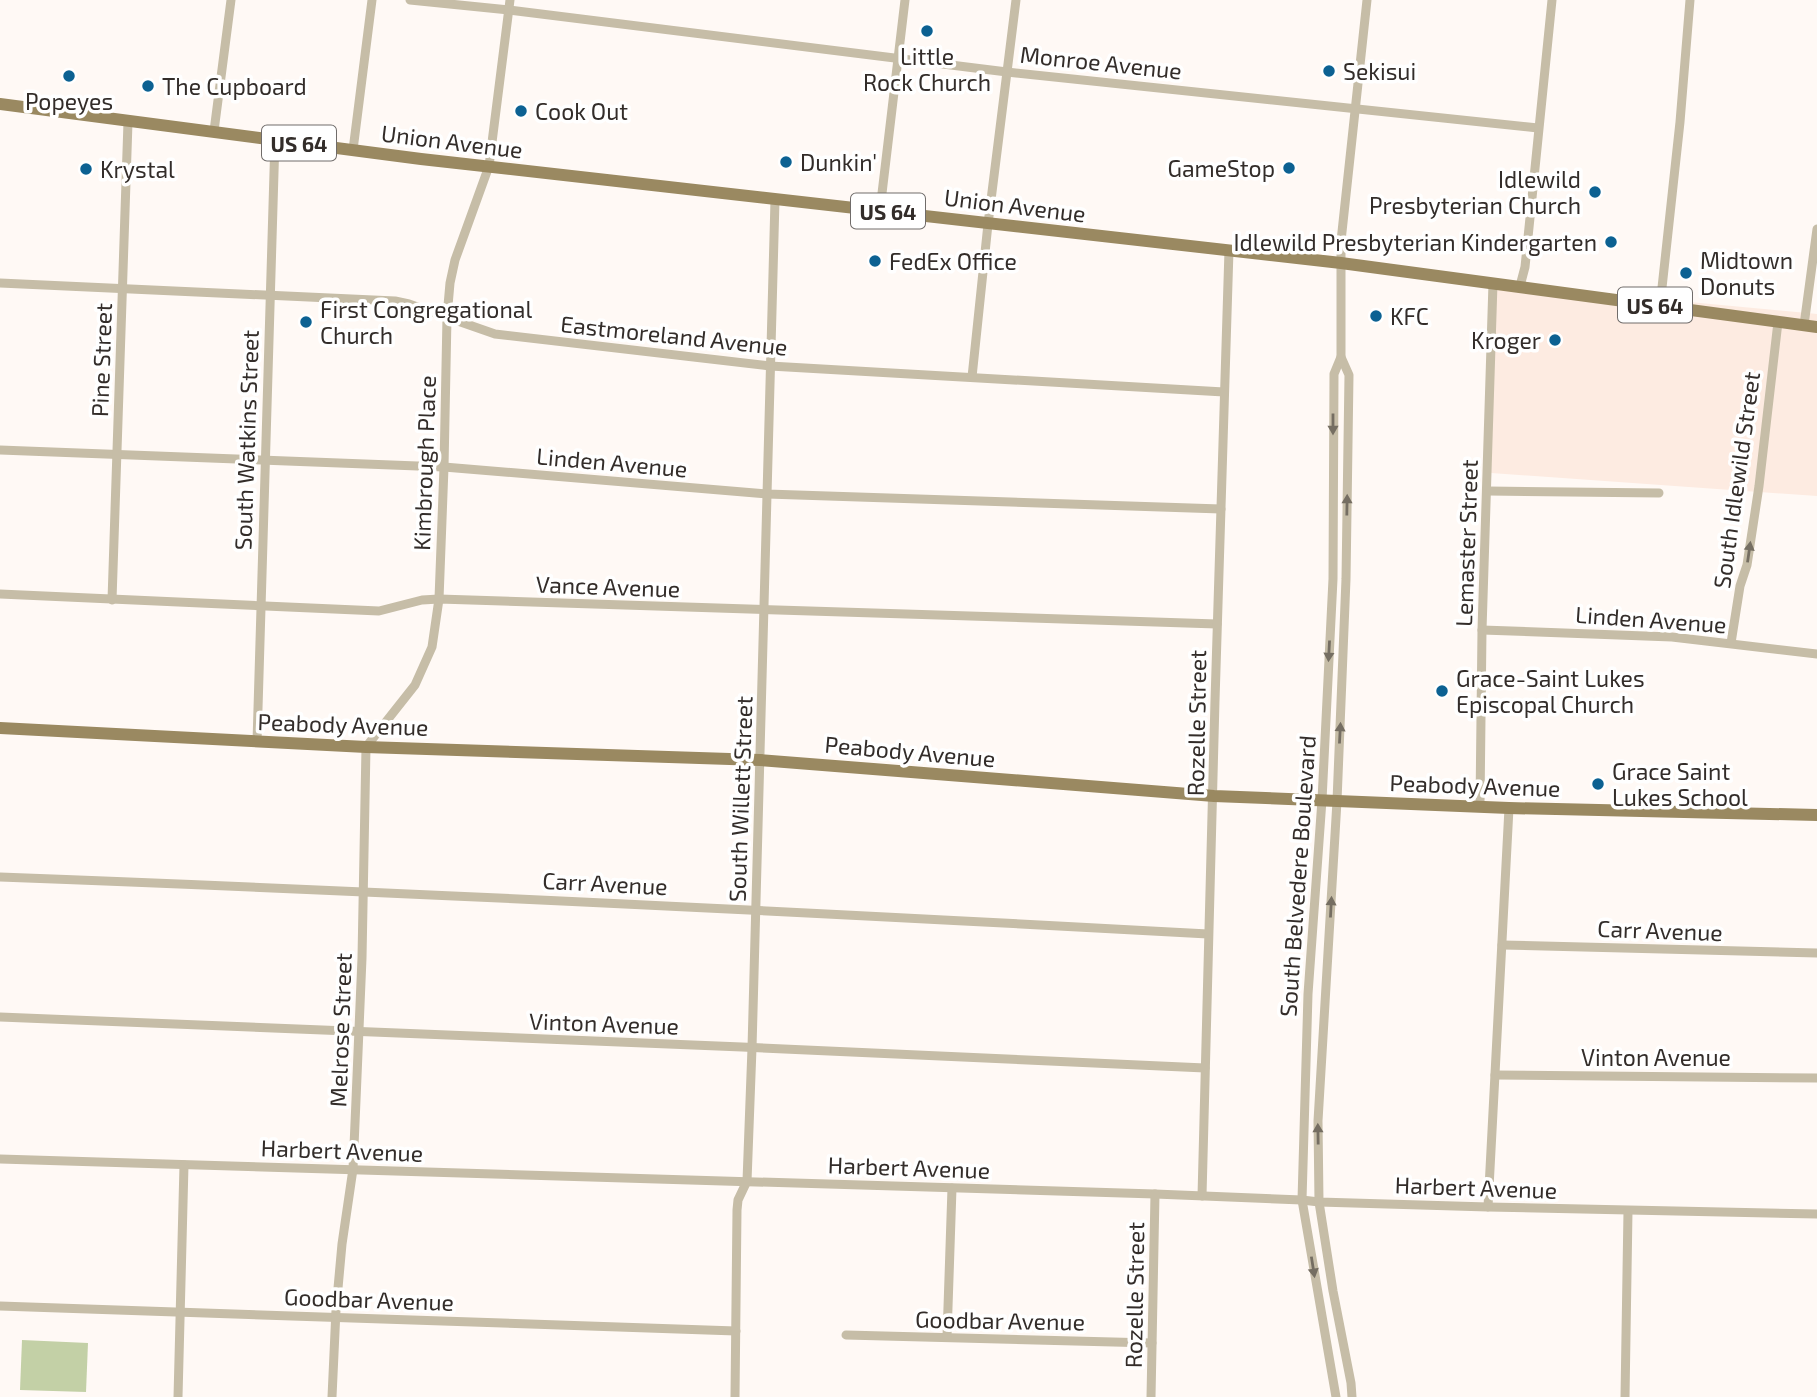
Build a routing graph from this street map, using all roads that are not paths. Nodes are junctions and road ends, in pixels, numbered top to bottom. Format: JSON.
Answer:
{"nodes":[{"id":1,"x":230,"y":0,"type":"edge"},
{"id":2,"x":372,"y":0,"type":"edge"},
{"id":3,"x":410,"y":0,"type":"edge"},
{"id":4,"x":905,"y":0,"type":"edge"},
{"id":5,"x":1016,"y":0,"type":"edge"},
{"id":6,"x":1367,"y":0,"type":"edge"},
{"id":7,"x":1552,"y":0,"type":"edge"},
{"id":8,"x":1690,"y":0,"type":"edge"},
{"id":9,"x":509,"y":5,"type":"edge"},
{"id":10,"x":898,"y":58,"type":"junction"},
{"id":11,"x":1007,"y":72,"type":"junction"},
{"id":12,"x":0,"y":104,"type":"edge"},
{"id":13,"x":1354,"y":108,"type":"junction"},
{"id":14,"x":128,"y":122,"type":"junction"},
{"id":15,"x":1538,"y":128,"type":"junction"},
{"id":16,"x":214,"y":131,"type":"junction"},
{"id":17,"x":275,"y":139,"type":"junction"},
{"id":18,"x":353,"y":150,"type":"junction"},
{"id":19,"x":489,"y":166,"type":"junction"},
{"id":20,"x":775,"y":200,"type":"junction"},
{"id":21,"x":880,"y":210,"type":"junction"},
{"id":22,"x":988,"y":224,"type":"junction"},
{"id":23,"x":1817,"y":229,"type":"edge"},
{"id":24,"x":1229,"y":250,"type":"junction"},
{"id":25,"x":1341,"y":263,"type":"junction"},
{"id":26,"x":1493,"y":283,"type":"junction"},
{"id":27,"x":0,"y":284,"type":"edge"},
{"id":28,"x":1520,"y":286,"type":"junction"},
{"id":29,"x":122,"y":290,"type":"junction"},
{"id":30,"x":270,"y":297,"type":"junction"},
{"id":31,"x":1660,"y":306,"type":"junction"},
{"id":32,"x":447,"y":317,"type":"junction"},
{"id":33,"x":1778,"y":322,"type":"junction"},
{"id":34,"x":1810,"y":326,"type":"edge"},
{"id":35,"x":1341,"y":357,"type":"junction"},
{"id":36,"x":771,"y":366,"type":"junction"},
{"id":37,"x":972,"y":377,"type":"junction"},
{"id":38,"x":1224,"y":392,"type":"junction"},
{"id":39,"x":0,"y":450,"type":"edge"},
{"id":40,"x":118,"y":455,"type":"junction"},
{"id":41,"x":265,"y":461,"type":"junction"},
{"id":42,"x":444,"y":467,"type":"junction"},
{"id":43,"x":1488,"y":491,"type":"junction"},
{"id":44,"x":1659,"y":493,"type":"dead end"},
{"id":45,"x":767,"y":494,"type":"junction"},
{"id":46,"x":1221,"y":509,"type":"junction"},
{"id":47,"x":0,"y":594,"type":"edge"},
{"id":48,"x":439,"y":599,"type":"junction"},
{"id":49,"x":112,"y":600,"type":"junction"},
{"id":50,"x":261,"y":606,"type":"junction"},
{"id":51,"x":764,"y":611,"type":"junction"},
{"id":52,"x":1217,"y":624,"type":"junction"},
{"id":53,"x":1482,"y":629,"type":"junction"},
{"id":54,"x":1731,"y":643,"type":"junction"},
{"id":55,"x":1817,"y":654,"type":"edge"},
{"id":56,"x":0,"y":728,"type":"edge"},
{"id":57,"x":257,"y":741,"type":"junction"},
{"id":58,"x":366,"y":747,"type":"junction"},
{"id":59,"x":760,"y":760,"type":"junction"},
{"id":60,"x":1214,"y":796,"type":"junction"},
{"id":61,"x":1322,"y":800,"type":"junction"},
{"id":62,"x":1337,"y":801,"type":"junction"},
{"id":63,"x":1480,"y":805,"type":"junction"},
{"id":64,"x":1509,"y":808,"type":"junction"},
{"id":65,"x":1817,"y":815,"type":"edge"},
{"id":66,"x":0,"y":877,"type":"edge"},
{"id":67,"x":363,"y":891,"type":"junction"},
{"id":68,"x":756,"y":909,"type":"junction"},
{"id":69,"x":1208,"y":934,"type":"junction"},
{"id":70,"x":1502,"y":945,"type":"junction"},
{"id":71,"x":1817,"y":953,"type":"edge"},
{"id":72,"x":1308,"y":994,"type":"junction"},
{"id":73,"x":1325,"y":994,"type":"junction"},
{"id":74,"x":0,"y":1017,"type":"edge"},
{"id":75,"x":359,"y":1032,"type":"junction"},
{"id":76,"x":752,"y":1048,"type":"junction"},
{"id":77,"x":1205,"y":1068,"type":"junction"},
{"id":78,"x":1495,"y":1076,"type":"junction"},
{"id":79,"x":1817,"y":1077,"type":"edge"},
{"id":80,"x":0,"y":1159,"type":"edge"},
{"id":81,"x":184,"y":1165,"type":"junction"},
{"id":82,"x":353,"y":1169,"type":"junction"},
{"id":83,"x":747,"y":1181,"type":"junction"},
{"id":84,"x":952,"y":1188,"type":"junction"},
{"id":85,"x":1155,"y":1194,"type":"junction"},
{"id":86,"x":1202,"y":1196,"type":"junction"},
{"id":87,"x":1302,"y":1200,"type":"junction"},
{"id":88,"x":1319,"y":1202,"type":"junction"},
{"id":89,"x":1488,"y":1208,"type":"junction"},
{"id":90,"x":1628,"y":1211,"type":"junction"},
{"id":91,"x":1817,"y":1214,"type":"edge"},
{"id":92,"x":0,"y":1306,"type":"edge"},
{"id":93,"x":179,"y":1312,"type":"junction"},
{"id":94,"x":335,"y":1317,"type":"junction"},
{"id":95,"x":736,"y":1331,"type":"junction"},
{"id":96,"x":846,"y":1335,"type":"dead end"},
{"id":97,"x":947,"y":1337,"type":"junction"},
{"id":98,"x":1152,"y":1343,"type":"junction"},
{"id":99,"x":178,"y":1397,"type":"edge"},
{"id":100,"x":332,"y":1397,"type":"edge"},
{"id":101,"x":735,"y":1397,"type":"edge"},
{"id":102,"x":1152,"y":1397,"type":"edge"},
{"id":103,"x":1336,"y":1397,"type":"edge"},
{"id":104,"x":1352,"y":1397,"type":"edge"},
{"id":105,"x":1625,"y":1397,"type":"edge"}],
"edges":[{"from":1,"to":16,"type":"street"},
{"from":2,"to":18,"type":"street"},
{"from":3,"to":9,"type":"street","name":"Monroe Avenue"},
{"from":4,"to":10,"type":"street"},
{"from":5,"to":11,"type":"street"},
{"from":6,"to":13,"type":"street","name":"South Belvedere Boulevard"},
{"from":7,"to":15,"type":"street"},
{"from":8,"to":31,"type":"street"},
{"from":9,"to":10,"type":"street","name":"Monroe Avenue"},
{"from":9,"to":19,"type":"street","name":"Kimbrough Place"},
{"from":10,"to":11,"type":"street","name":"Monroe Avenue"},
{"from":10,"to":21,"type":"street"},
{"from":11,"to":13,"type":"street","name":"Monroe Avenue"},
{"from":11,"to":22,"type":"street"},
{"from":12,"to":14,"type":"main road","name":"Union Avenue","number":"US 64"},
{"from":13,"to":15,"type":"street","name":"Monroe Avenue"},
{"from":13,"to":25,"type":"street","name":"South Belvedere Boulevard"},
{"from":14,"to":16,"type":"main road","name":"Union Avenue","number":"US 64"},
{"from":14,"to":29,"type":"street","name":"Pine Street"},
{"from":15,"to":28,"type":"street"},
{"from":16,"to":17,"type":"main road","name":"Union Avenue","number":"US 64"},
{"from":17,"to":18,"type":"main road","name":"Union Avenue","number":"US 64"},
{"from":17,"to":30,"type":"street","name":"South Watkins Street"},
{"from":18,"to":19,"type":"main road","name":"Union Avenue","number":"US 64"},
{"from":19,"to":20,"type":"main road","name":"Union Avenue","number":"US 64"},
{"from":19,"to":32,"type":"street","name":"Kimbrough Place"},
{"from":20,"to":21,"type":"main road","name":"Union Avenue","number":"US 64"},
{"from":20,"to":36,"type":"street","name":"South Willett Street"},
{"from":21,"to":22,"type":"main road","name":"Union Avenue","number":"US 64"},
{"from":22,"to":24,"type":"main road","name":"Union Avenue","number":"US 64"},
{"from":22,"to":37,"type":"street"},
{"from":23,"to":34,"type":"street"},
{"from":24,"to":25,"type":"main road","name":"Union Avenue","number":"US 64"},
{"from":24,"to":38,"type":"street","name":"Rozelle Street"},
{"from":25,"to":26,"type":"main road","name":"Union Avenue","number":"US 64"},
{"from":25,"to":35,"type":"street","name":"South Belvedere Boulevard"},
{"from":26,"to":28,"type":"main road","name":"Union Avenue","number":"US 64"},
{"from":26,"to":43,"type":"street","name":"Lemaster Street"},
{"from":27,"to":29,"type":"street","name":"Eastmoreland Avenue"},
{"from":28,"to":31,"type":"main road","name":"Union Avenue","number":"US 64"},
{"from":29,"to":30,"type":"street","name":"Eastmoreland Avenue"},
{"from":29,"to":40,"type":"street","name":"Pine Street"},
{"from":30,"to":32,"type":"street","name":"Eastmoreland Avenue"},
{"from":30,"to":41,"type":"street","name":"South Watkins Street"},
{"from":31,"to":33,"type":"main road","name":"Union Avenue","number":"US 64"},
{"from":32,"to":36,"type":"street","name":"Eastmoreland Avenue"},
{"from":32,"to":42,"type":"street","name":"Kimbrough Place"},
{"from":33,"to":34,"type":"main road","name":"Union Avenue","number":"US 64"},
{"from":54,"to":33,"type":"street","name":"South Idlewild Street","one_way":true},
{"from":35,"to":61,"type":"street","name":"South Belvedere Boulevard","one_way":true},
{"from":62,"to":35,"type":"street","name":"South Belvedere Boulevard","one_way":true},
{"from":36,"to":37,"type":"street","name":"Eastmoreland Avenue"},
{"from":36,"to":45,"type":"street","name":"South Willett Street"},
{"from":37,"to":38,"type":"street","name":"Eastmoreland Avenue"},
{"from":38,"to":46,"type":"street","name":"Rozelle Street"},
{"from":39,"to":40,"type":"street","name":"Linden Avenue"},
{"from":40,"to":41,"type":"street","name":"Linden Avenue"},
{"from":40,"to":49,"type":"street","name":"Pine Street"},
{"from":41,"to":42,"type":"street","name":"Linden Avenue"},
{"from":41,"to":50,"type":"street","name":"South Watkins Street"},
{"from":42,"to":45,"type":"street","name":"Linden Avenue"},
{"from":42,"to":48,"type":"street","name":"Kimbrough Place"},
{"from":43,"to":44,"type":"street"},
{"from":43,"to":53,"type":"street","name":"Lemaster Street"},
{"from":45,"to":46,"type":"street","name":"Linden Avenue"},
{"from":45,"to":51,"type":"street","name":"South Willett Street"},
{"from":46,"to":52,"type":"street","name":"Rozelle Street"},
{"from":47,"to":49,"type":"street","name":"Vance Avenue"},
{"from":48,"to":50,"type":"street","name":"Vance Avenue"},
{"from":48,"to":51,"type":"street","name":"Vance Avenue"},
{"from":48,"to":58,"type":"street","name":"Kimbrough Place"},
{"from":49,"to":50,"type":"street","name":"Vance Avenue"},
{"from":50,"to":57,"type":"street","name":"South Watkins Street"},
{"from":51,"to":52,"type":"street","name":"Vance Avenue"},
{"from":51,"to":59,"type":"street","name":"South Willett Street"},
{"from":52,"to":60,"type":"street","name":"Rozelle Street"},
{"from":53,"to":54,"type":"street","name":"Linden Avenue"},
{"from":53,"to":63,"type":"street","name":"Lemaster Street"},
{"from":54,"to":55,"type":"street","name":"Linden Avenue"},
{"from":56,"to":57,"type":"main road","name":"Peabody Avenue"},
{"from":57,"to":58,"type":"main road","name":"Peabody Avenue"},
{"from":58,"to":59,"type":"main road","name":"Peabody Avenue"},
{"from":58,"to":67,"type":"street","name":"Melrose Street"},
{"from":59,"to":60,"type":"main road","name":"Peabody Avenue"},
{"from":59,"to":68,"type":"street","name":"South Willett Street"},
{"from":60,"to":61,"type":"main road","name":"Peabody Avenue"},
{"from":60,"to":69,"type":"street","name":"Rozelle Street"},
{"from":61,"to":62,"type":"main road","name":"Peabody Avenue"},
{"from":61,"to":72,"type":"street","name":"South Belvedere Boulevard"},
{"from":62,"to":63,"type":"main road","name":"Peabody Avenue"},
{"from":73,"to":62,"type":"street","name":"South Belvedere Boulevard","one_way":true},
{"from":63,"to":64,"type":"main road","name":"Peabody Avenue"},
{"from":64,"to":65,"type":"main road","name":"Peabody Avenue"},
{"from":64,"to":70,"type":"street"},
{"from":66,"to":67,"type":"street","name":"Carr Avenue"},
{"from":67,"to":68,"type":"street","name":"Carr Avenue"},
{"from":67,"to":75,"type":"street","name":"Melrose Street"},
{"from":68,"to":69,"type":"street","name":"Carr Avenue"},
{"from":68,"to":76,"type":"street","name":"South Willett Street"},
{"from":69,"to":77,"type":"street","name":"Rozelle Street"},
{"from":70,"to":71,"type":"street","name":"Carr Avenue"},
{"from":70,"to":78,"type":"street"},
{"from":72,"to":73,"type":"street"},
{"from":72,"to":87,"type":"street","name":"South Belvedere Boulevard"},
{"from":88,"to":73,"type":"street","name":"South Belvedere Boulevard","one_way":true},
{"from":74,"to":75,"type":"street","name":"Vinton Avenue"},
{"from":75,"to":76,"type":"street","name":"Vinton Avenue"},
{"from":75,"to":82,"type":"street","name":"Melrose Street"},
{"from":76,"to":77,"type":"street","name":"Vinton Avenue"},
{"from":76,"to":83,"type":"street","name":"South Willett Street"},
{"from":77,"to":86,"type":"street","name":"Rozelle Street"},
{"from":78,"to":79,"type":"street","name":"Vinton Avenue"},
{"from":78,"to":89,"type":"street"},
{"from":80,"to":81,"type":"street","name":"Harbert Avenue"},
{"from":81,"to":82,"type":"street","name":"Harbert Avenue"},
{"from":81,"to":93,"type":"street"},
{"from":82,"to":83,"type":"street","name":"Harbert Avenue"},
{"from":82,"to":94,"type":"street","name":"Melrose Street"},
{"from":83,"to":84,"type":"street","name":"Harbert Avenue"},
{"from":83,"to":95,"type":"street","name":"South Willett Street"},
{"from":84,"to":85,"type":"street","name":"Harbert Avenue"},
{"from":84,"to":97,"type":"street"},
{"from":85,"to":86,"type":"street","name":"Harbert Avenue"},
{"from":85,"to":98,"type":"street","name":"Rozelle Street"},
{"from":86,"to":87,"type":"street","name":"Harbert Avenue"},
{"from":87,"to":88,"type":"street","name":"Harbert Avenue"},
{"from":87,"to":103,"type":"street","name":"South Belvedere Boulevard","one_way":true},
{"from":88,"to":89,"type":"street","name":"Harbert Avenue"},
{"from":88,"to":104,"type":"street","name":"South Belvedere Boulevard"},
{"from":89,"to":90,"type":"street","name":"Harbert Avenue"},
{"from":90,"to":91,"type":"street","name":"Harbert Avenue"},
{"from":90,"to":105,"type":"street"},
{"from":92,"to":93,"type":"street","name":"Goodbar Avenue"},
{"from":93,"to":94,"type":"street","name":"Goodbar Avenue"},
{"from":93,"to":99,"type":"street"},
{"from":94,"to":95,"type":"street","name":"Goodbar Avenue"},
{"from":94,"to":100,"type":"street","name":"Melrose Street"},
{"from":95,"to":101,"type":"street","name":"South Willett Street"},
{"from":96,"to":97,"type":"street","name":"Goodbar Avenue"},
{"from":97,"to":98,"type":"street","name":"Goodbar Avenue"},
{"from":98,"to":102,"type":"street","name":"Rozelle Street"}]}
